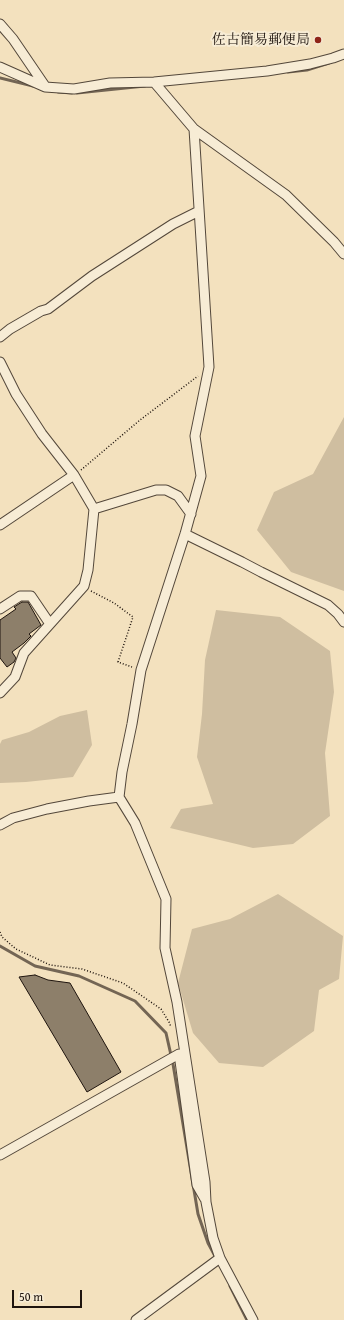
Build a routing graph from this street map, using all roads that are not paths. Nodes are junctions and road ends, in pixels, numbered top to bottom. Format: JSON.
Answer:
{"nodes":[{"id":1,"x":0,"y":24,"type":"edge"},
{"id":2,"x":344,"y":54,"type":"edge"},
{"id":3,"x":0,"y":67,"type":"edge"},
{"id":4,"x":154,"y":83,"type":"junction"},
{"id":5,"x":45,"y":87,"type":"junction"},
{"id":6,"x":194,"y":129,"type":"junction"},
{"id":7,"x":200,"y":211,"type":"junction"},
{"id":8,"x":344,"y":254,"type":"edge"},
{"id":9,"x":0,"y":336,"type":"edge"},
{"id":10,"x":0,"y":362,"type":"edge"},
{"id":11,"x":74,"y":475,"type":"junction"},
{"id":12,"x":94,"y":509,"type":"junction"},
{"id":13,"x":191,"y":514,"type":"junction"},
{"id":14,"x":0,"y":525,"type":"edge"},
{"id":15,"x":186,"y":534,"type":"junction"},
{"id":16,"x":0,"y":609,"type":"edge"},
{"id":17,"x":344,"y":622,"type":"edge"},
{"id":18,"x":50,"y":624,"type":"junction"},
{"id":19,"x":0,"y":693,"type":"edge"},
{"id":20,"x":119,"y":797,"type":"junction"},
{"id":21,"x":0,"y":824,"type":"edge"},
{"id":22,"x":0,"y":1155,"type":"edge"},
{"id":23,"x":206,"y":1202,"type":"junction"},
{"id":24,"x":217,"y":1261,"type":"junction"},
{"id":25,"x":136,"y":1320,"type":"edge"},
{"id":26,"x":253,"y":1320,"type":"edge"}],
"edges":[{"from":1,"to":5,"type":"street"},
{"from":2,"to":4,"type":"street"},
{"from":3,"to":5,"type":"street"},
{"from":4,"to":5,"type":"street"},
{"from":4,"to":6,"type":"street"},
{"from":6,"to":7,"type":"street"},
{"from":6,"to":8,"type":"street"},
{"from":7,"to":9,"type":"street"},
{"from":7,"to":13,"type":"street"},
{"from":10,"to":11,"type":"street"},
{"from":11,"to":12,"type":"street"},
{"from":11,"to":14,"type":"street"},
{"from":12,"to":13,"type":"street"},
{"from":12,"to":18,"type":"street"},
{"from":13,"to":15,"type":"street"},
{"from":15,"to":17,"type":"street"},
{"from":15,"to":20,"type":"street"},
{"from":16,"to":18,"type":"street"},
{"from":18,"to":19,"type":"street"},
{"from":20,"to":21,"type":"street"},
{"from":20,"to":23,"type":"street"},
{"from":22,"to":23,"type":"street"},
{"from":23,"to":24,"type":"street"},
{"from":24,"to":25,"type":"street"},
{"from":24,"to":26,"type":"street"}]}
